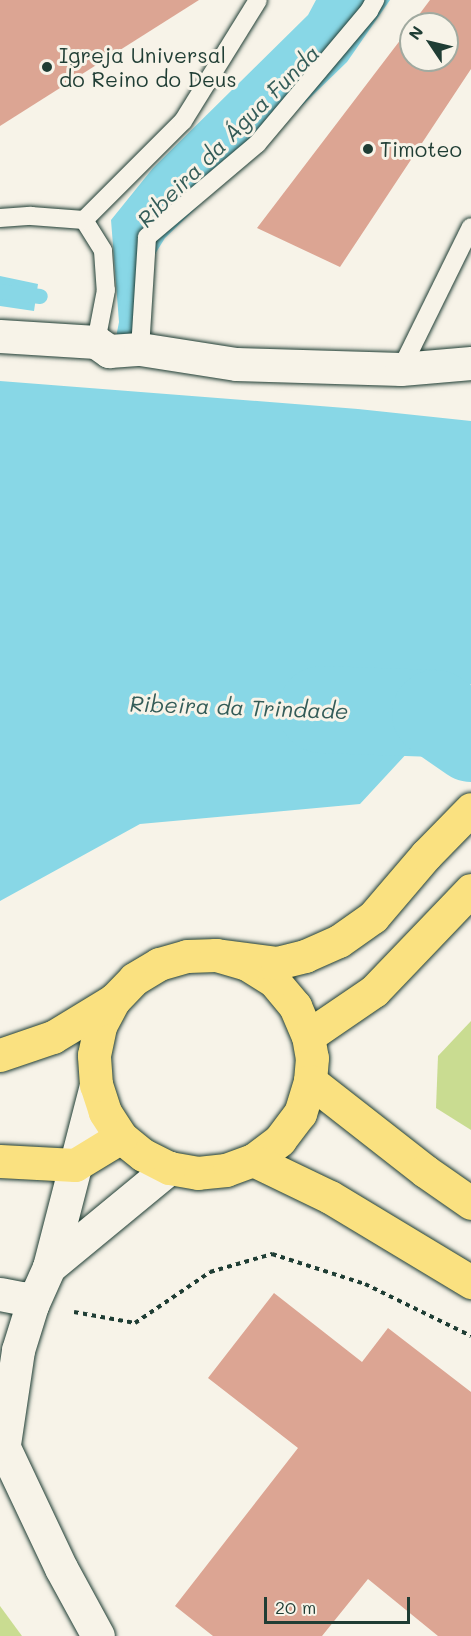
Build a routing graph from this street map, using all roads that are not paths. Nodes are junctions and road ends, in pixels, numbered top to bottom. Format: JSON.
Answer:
{"nodes":[{"id":1,"x":258,"y":0,"type":"edge"},
{"id":2,"x":375,"y":0,"type":"edge"},
{"id":3,"x":0,"y":219,"type":"edge"},
{"id":4,"x":84,"y":220,"type":"junction"},
{"id":5,"x":471,"y":227,"type":"edge"},
{"id":6,"x":0,"y":336,"type":"edge"},
{"id":7,"x":116,"y":348,"type":"junction"},
{"id":8,"x":471,"y":363,"type":"edge"},
{"id":9,"x":401,"y":369,"type":"junction"},
{"id":10,"x":471,"y":809,"type":"edge"},
{"id":11,"x":467,"y":895,"type":"edge"},
{"id":12,"x":216,"y":955,"type":"junction"},
{"id":13,"x":114,"y":1000,"type":"junction"},
{"id":14,"x":308,"y":1036,"type":"junction"},
{"id":15,"x":0,"y":1055,"type":"edge"},
{"id":16,"x":310,"y":1081,"type":"junction"},
{"id":17,"x":96,"y":1085,"type":"junction"},
{"id":18,"x":121,"y":1137,"type":"junction"},
{"id":19,"x":253,"y":1160,"type":"junction"},
{"id":20,"x":0,"y":1161,"type":"edge"},
{"id":21,"x":75,"y":1165,"type":"junction"},
{"id":22,"x":169,"y":1168,"type":"junction"},
{"id":23,"x":471,"y":1203,"type":"edge"},
{"id":24,"x":49,"y":1267,"type":"junction"},
{"id":25,"x":471,"y":1282,"type":"edge"},
{"id":26,"x":0,"y":1294,"type":"edge"},
{"id":27,"x":32,"y":1305,"type":"junction"},
{"id":28,"x":2,"y":1442,"type":"edge"},
{"id":29,"x":98,"y":1636,"type":"edge"}],
"edges":[{"from":1,"to":4,"type":"lane"},
{"from":2,"to":7,"type":"lane"},
{"from":3,"to":4,"type":"lane"},
{"from":4,"to":7,"type":"lane"},
{"from":5,"to":9,"type":"lane"},
{"from":6,"to":7,"type":"street"},
{"from":7,"to":9,"type":"street"},
{"from":8,"to":9,"type":"street"},
{"from":10,"to":12,"type":"main road"},
{"from":11,"to":14,"type":"main road"},
{"from":12,"to":13,"type":"main road"},
{"from":12,"to":14,"type":"main road"},
{"from":13,"to":15,"type":"main road"},
{"from":13,"to":17,"type":"main road"},
{"from":14,"to":16,"type":"main road"},
{"from":16,"to":19,"type":"main road"},
{"from":16,"to":23,"type":"main road"},
{"from":17,"to":18,"type":"main road"},
{"from":17,"to":21,"type":"street"},
{"from":18,"to":21,"type":"main road"},
{"from":18,"to":22,"type":"main road"},
{"from":19,"to":22,"type":"main road"},
{"from":19,"to":25,"type":"main road"},
{"from":20,"to":21,"type":"main road"},
{"from":21,"to":24,"type":"street"},
{"from":22,"to":24,"type":"street"},
{"from":24,"to":27,"type":"street"},
{"from":26,"to":27,"type":"street"},
{"from":27,"to":28,"type":"street"},
{"from":28,"to":29,"type":"street"}]}
